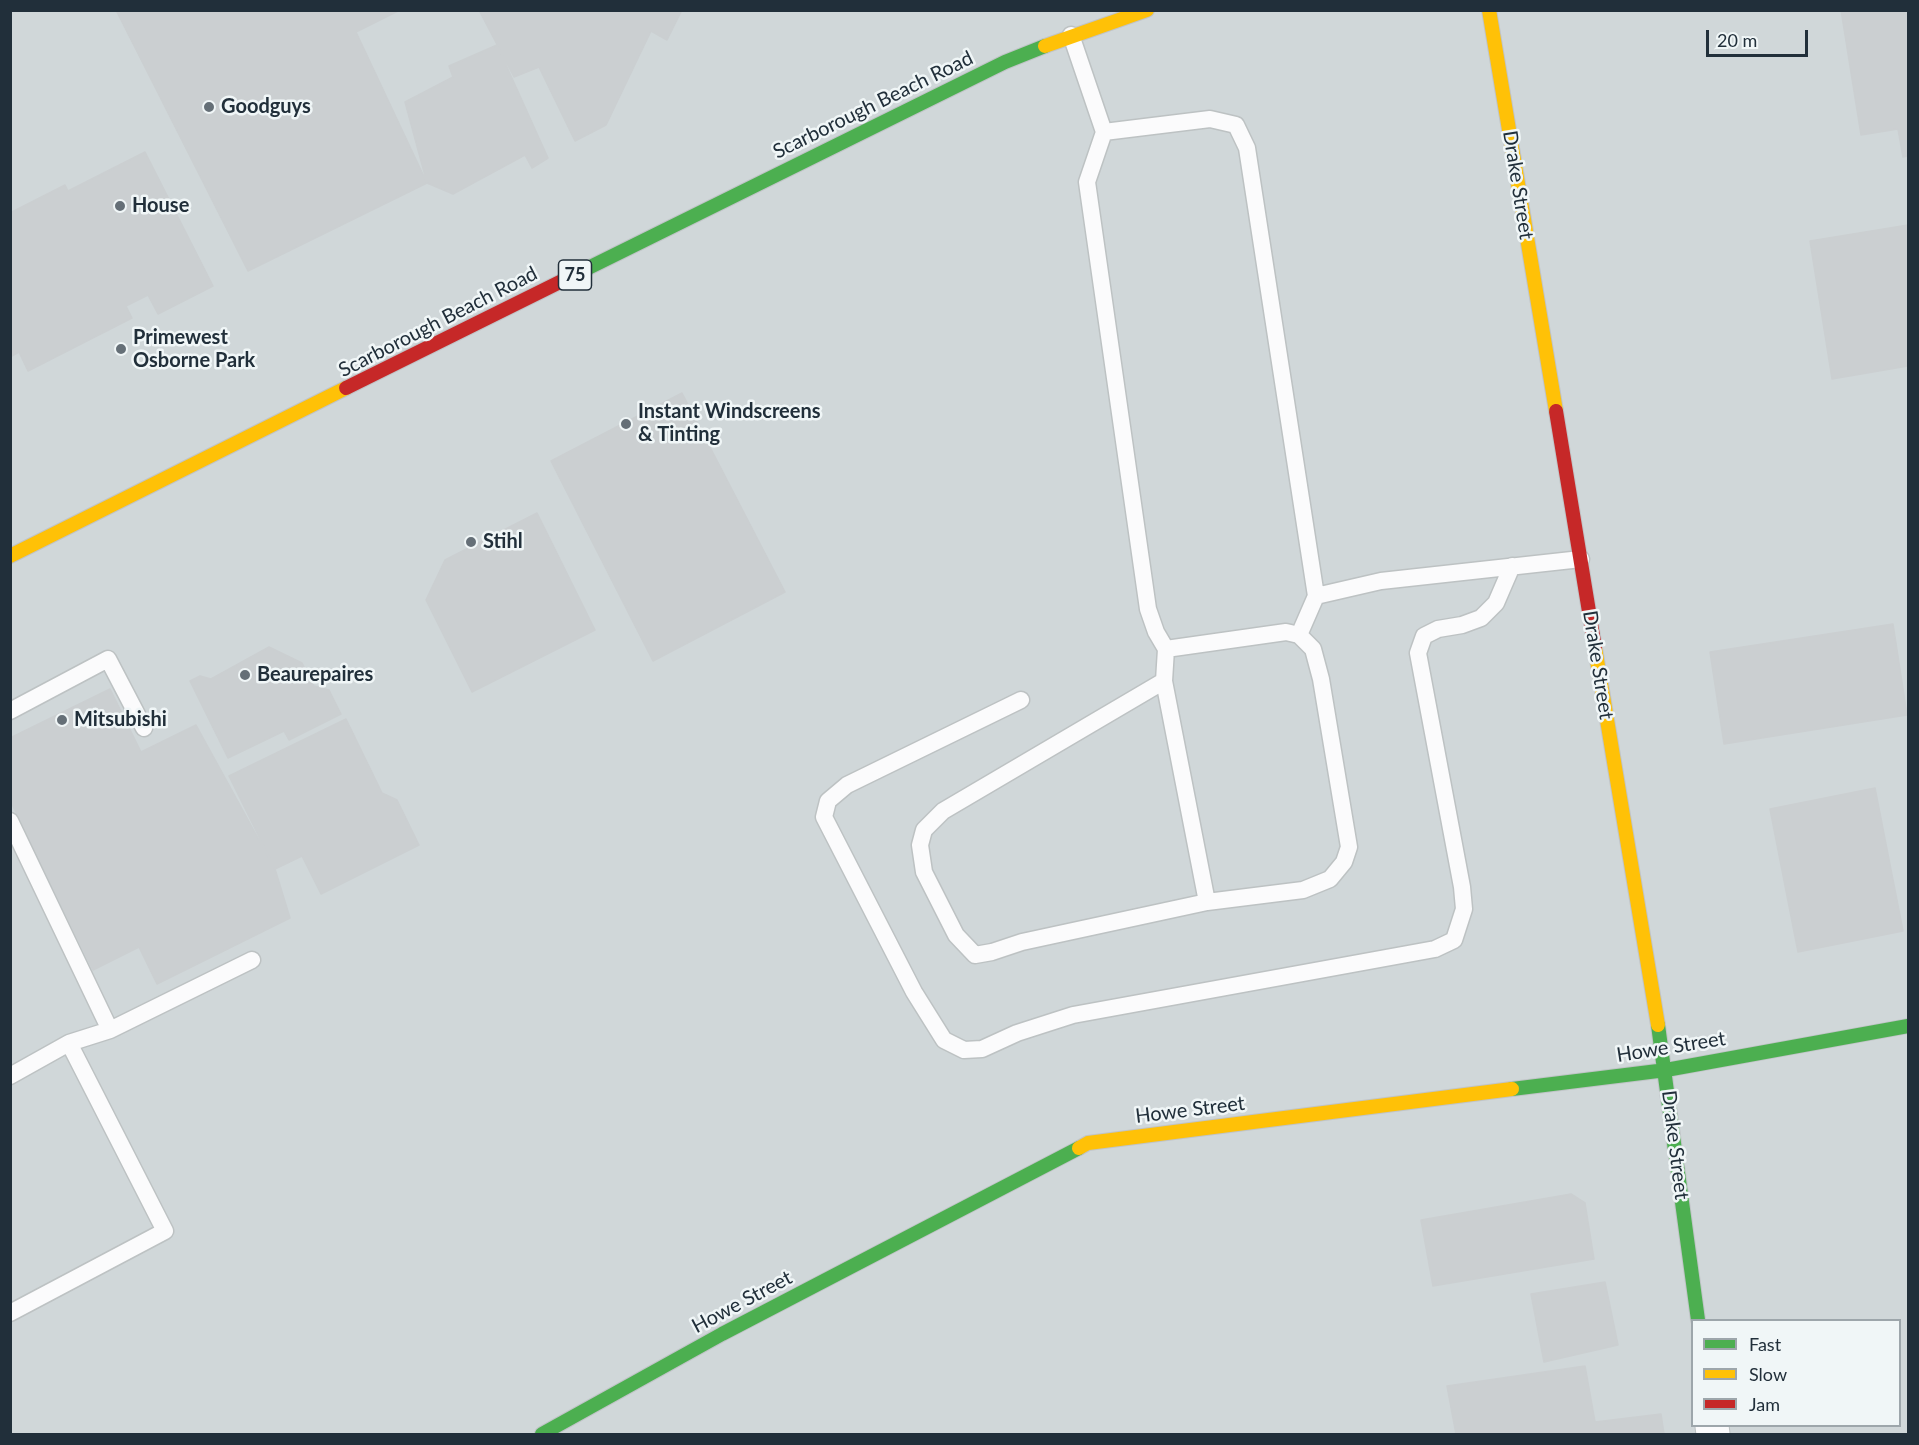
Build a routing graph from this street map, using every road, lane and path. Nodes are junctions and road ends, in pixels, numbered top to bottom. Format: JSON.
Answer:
{"nodes":[{"id":1,"x":1147,"y":10,"type":"edge"},
{"id":2,"x":1489,"y":10,"type":"edge"},
{"id":3,"x":1071,"y":35,"type":"junction"},
{"id":4,"x":1104,"y":132,"type":"junction"},
{"id":5,"x":10,"y":556,"type":"edge"},
{"id":6,"x":1581,"y":559,"type":"junction"},
{"id":7,"x":1512,"y":566,"type":"junction"},
{"id":8,"x":1316,"y":596,"type":"junction"},
{"id":9,"x":1299,"y":635,"type":"junction"},
{"id":10,"x":1166,"y":649,"type":"junction"},
{"id":11,"x":1164,"y":681,"type":"junction"},
{"id":12,"x":1021,"y":700,"type":"dead end"},
{"id":13,"x":10,"y":711,"type":"edge"},
{"id":14,"x":144,"y":728,"type":"dead end"},
{"id":15,"x":10,"y":821,"type":"edge"},
{"id":16,"x":1208,"y":902,"type":"junction"},
{"id":17,"x":252,"y":960,"type":"dead end"},
{"id":18,"x":1908,"y":1026,"type":"edge"},
{"id":19,"x":110,"y":1030,"type":"junction"},
{"id":20,"x":69,"y":1043,"type":"junction"},
{"id":21,"x":1666,"y":1070,"type":"junction"},
{"id":22,"x":10,"y":1076,"type":"edge"},
{"id":23,"x":10,"y":1313,"type":"edge"},
{"id":24,"x":1698,"y":1319,"type":"edge"},
{"id":25,"x":542,"y":1434,"type":"edge"}],
"edges":[{"from":1,"to":3,"type":"street","name":"Scarborough Beach Road","number":"75"},
{"from":2,"to":6,"type":"street","name":"Drake Street"},
{"from":3,"to":4,"type":"lane"},
{"from":3,"to":5,"type":"street","name":"Scarborough Beach Road","number":"75"},
{"from":4,"to":8,"type":"lane"},
{"from":4,"to":10,"type":"lane"},
{"from":6,"to":7,"type":"lane"},
{"from":6,"to":21,"type":"street","name":"Drake Street"},
{"from":7,"to":8,"type":"lane"},
{"from":7,"to":12,"type":"lane"},
{"from":8,"to":9,"type":"lane"},
{"from":9,"to":10,"type":"lane"},
{"from":9,"to":16,"type":"lane"},
{"from":10,"to":11,"type":"lane"},
{"from":11,"to":16,"type":"lane"},
{"from":11,"to":16,"type":"lane"},
{"from":13,"to":14,"type":"lane"},
{"from":15,"to":19,"type":"lane"},
{"from":17,"to":19,"type":"lane"},
{"from":18,"to":21,"type":"street","name":"Howe Street"},
{"from":19,"to":20,"type":"lane"},
{"from":20,"to":22,"type":"lane"},
{"from":20,"to":23,"type":"lane"},
{"from":21,"to":24,"type":"street","name":"Drake Street"},
{"from":21,"to":25,"type":"street","name":"Howe Street"}]}
